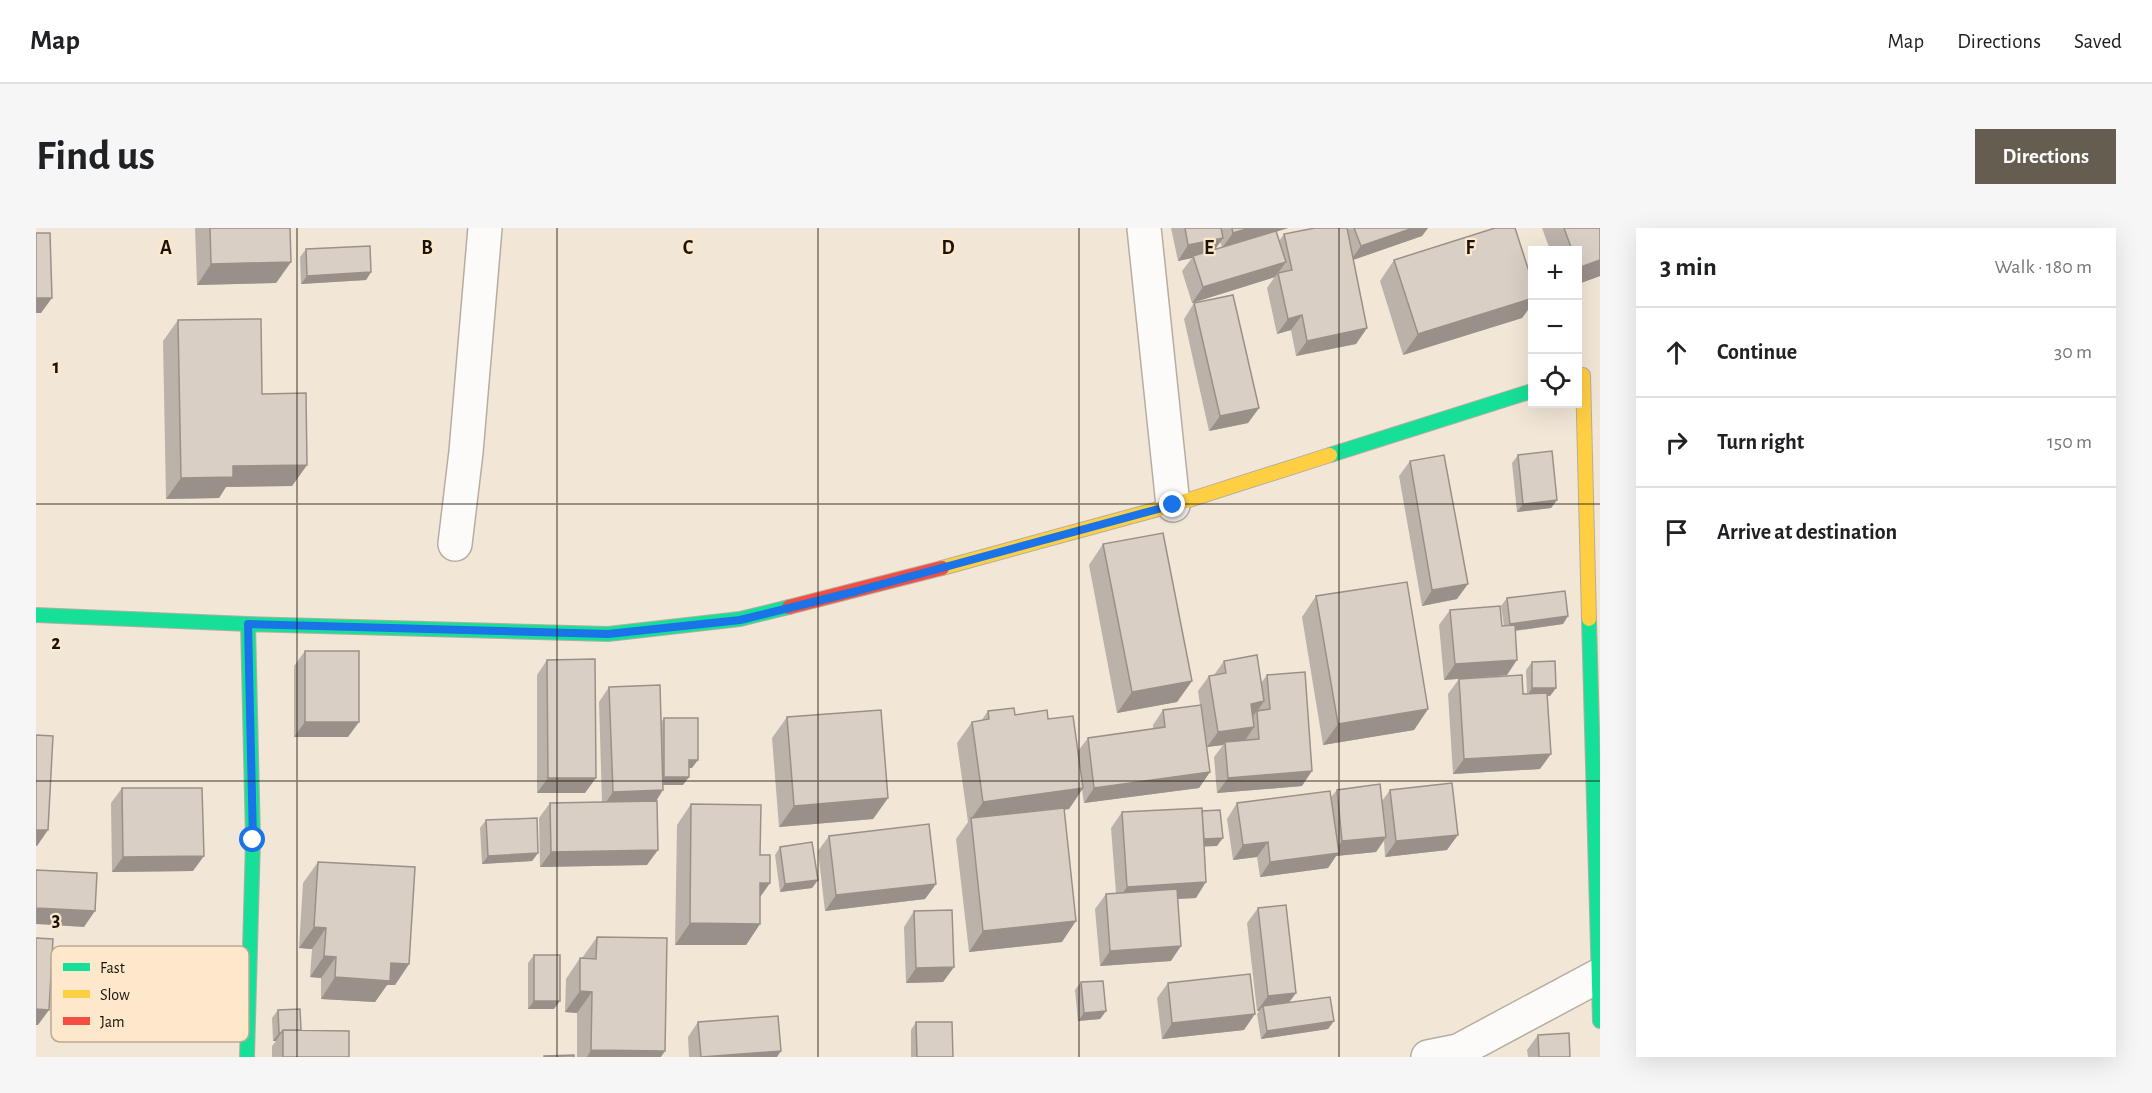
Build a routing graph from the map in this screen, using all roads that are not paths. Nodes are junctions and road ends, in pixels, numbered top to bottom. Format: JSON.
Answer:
{"nodes":[{"id":1,"x":485,"y":228,"type":"edge"},
{"id":2,"x":1144,"y":228,"type":"edge"},
{"id":3,"x":1587,"y":374,"type":"edge"},
{"id":4,"x":1528,"y":394,"type":"edge"},
{"id":5,"x":1173,"y":505,"type":"junction"},
{"id":6,"x":454,"y":544,"type":"dead end"},
{"id":7,"x":36,"y":615,"type":"edge"},
{"id":8,"x":248,"y":624,"type":"junction"},
{"id":9,"x":1598,"y":976,"type":"junction"},
{"id":10,"x":249,"y":985,"type":"edge"},
{"id":11,"x":1600,"y":1021,"type":"edge"},
{"id":12,"x":247,"y":1042,"type":"edge"},
{"id":13,"x":247,"y":1057,"type":"edge"},
{"id":14,"x":1428,"y":1057,"type":"edge"}],
"edges":[{"from":1,"to":6,"type":"street"},
{"from":2,"to":5,"type":"street"},
{"from":3,"to":9,"type":"street"},
{"from":4,"to":5,"type":"street"},
{"from":5,"to":8,"type":"street"},
{"from":7,"to":8,"type":"street"},
{"from":8,"to":10,"type":"street"},
{"from":9,"to":11,"type":"street"},
{"from":9,"to":14,"type":"street"},
{"from":12,"to":13,"type":"street"}]}
